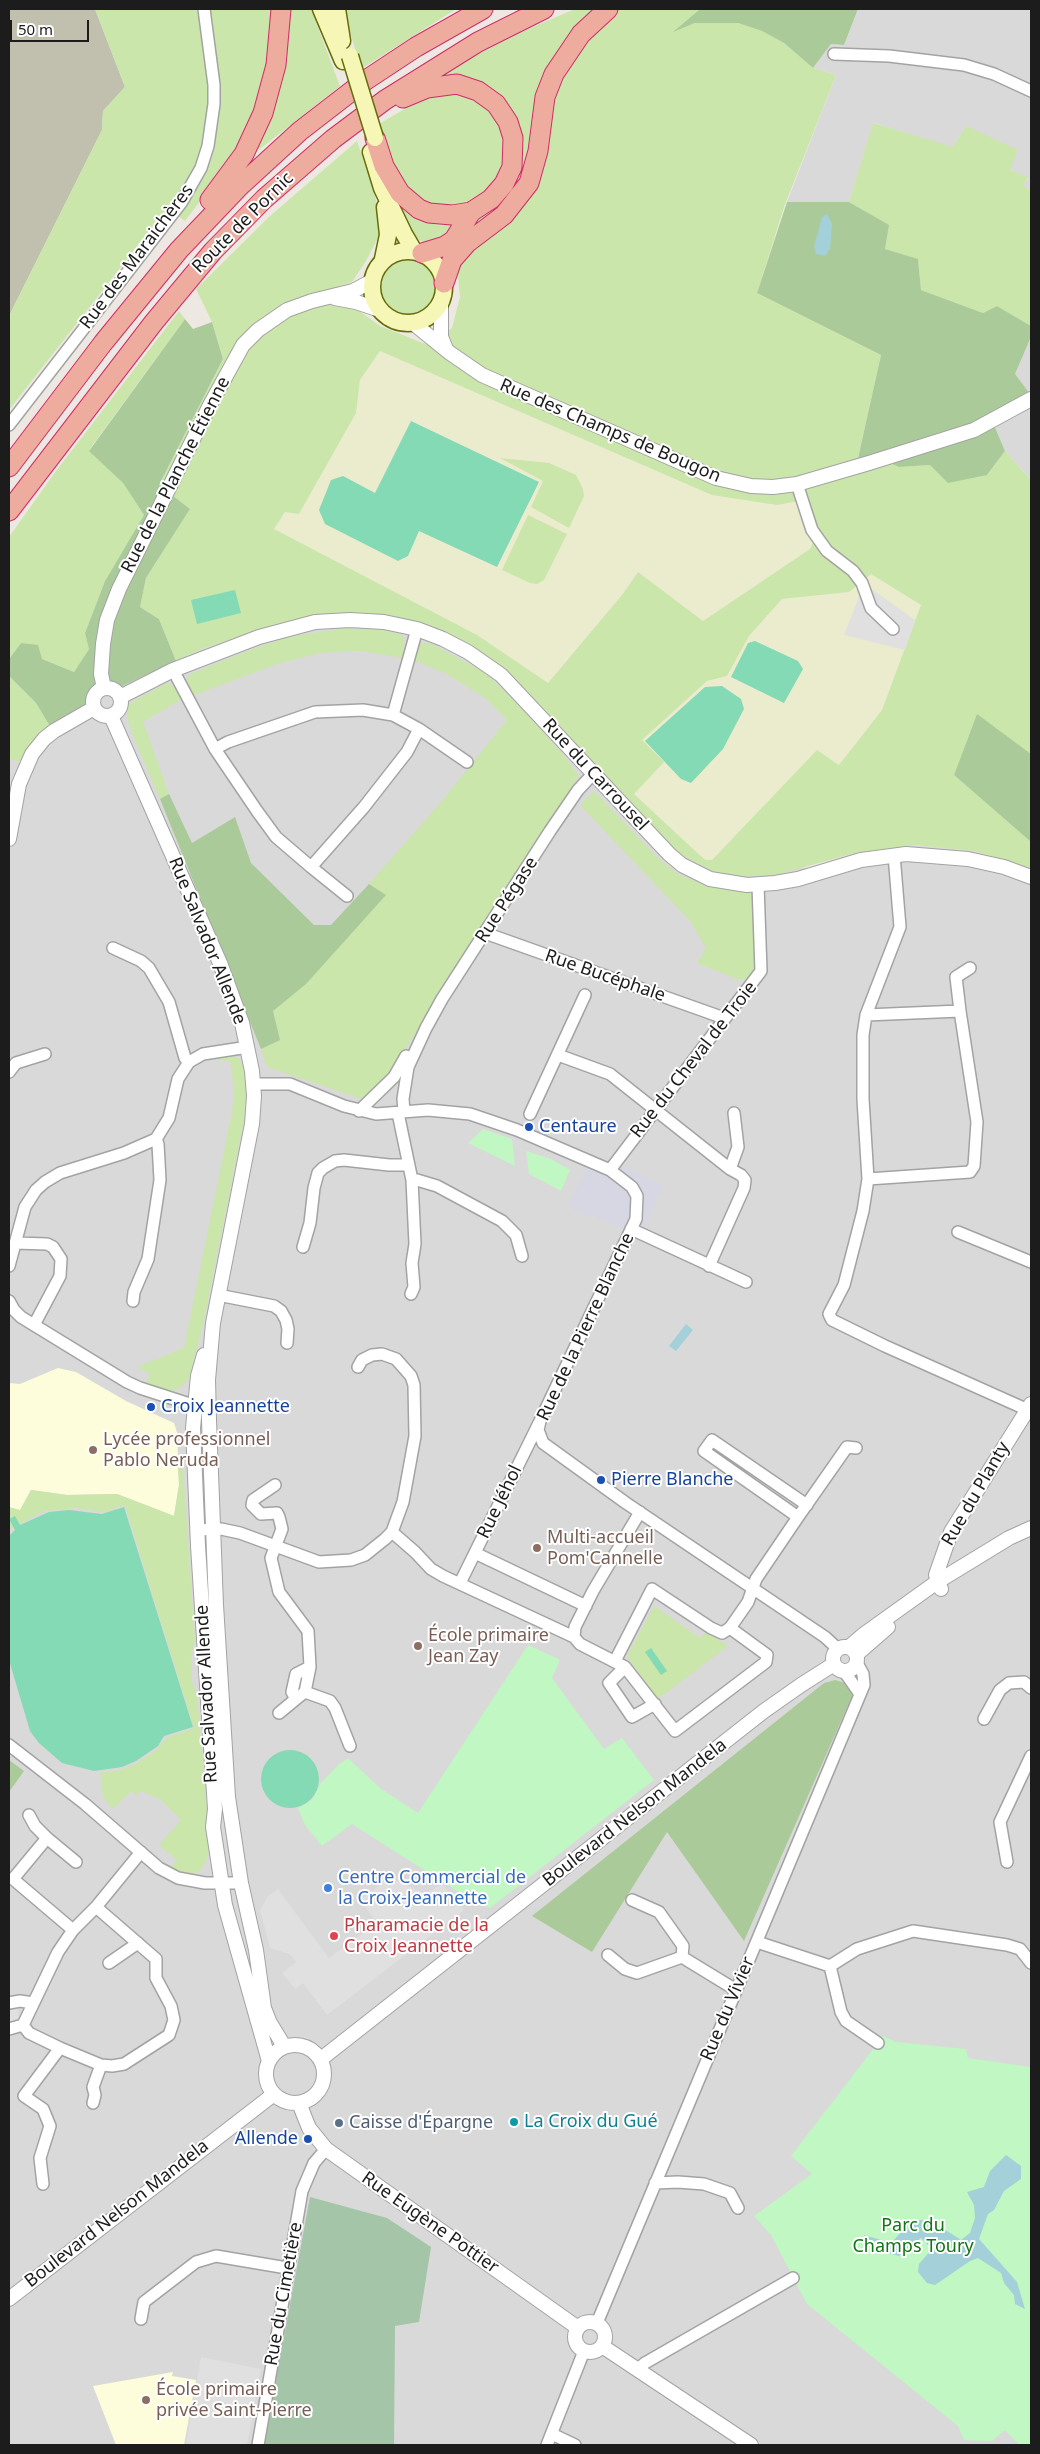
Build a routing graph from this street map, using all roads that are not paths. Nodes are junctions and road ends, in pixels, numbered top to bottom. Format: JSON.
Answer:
{"nodes":[{"id":1,"x":204,"y":9,"type":"edge"},
{"id":2,"x":281,"y":9,"type":"edge"},
{"id":3,"x":321,"y":9,"type":"edge"},
{"id":4,"x":337,"y":9,"type":"edge"},
{"id":5,"x":483,"y":9,"type":"edge"},
{"id":6,"x":544,"y":9,"type":"edge"},
{"id":7,"x":608,"y":9,"type":"edge"},
{"id":8,"x":834,"y":54,"type":"dead end"},
{"id":9,"x":347,"y":58,"type":"junction"},
{"id":10,"x":1031,"y":91,"type":"edge"},
{"id":11,"x":367,"y":139,"type":"junction"},
{"id":12,"x":382,"y":188,"type":"junction"},
{"id":13,"x":471,"y":212,"type":"junction"},
{"id":14,"x":179,"y":250,"type":"junction"},
{"id":15,"x":418,"y":252,"type":"junction"},
{"id":16,"x":383,"y":259,"type":"junction"},
{"id":17,"x":372,"y":281,"type":"junction"},
{"id":18,"x":444,"y":283,"type":"junction"},
{"id":19,"x":312,"y":300,"type":"junction"},
{"id":20,"x":441,"y":302,"type":"junction"},
{"id":21,"x":380,"y":310,"type":"junction"},
{"id":22,"x":413,"y":323,"type":"junction"},
{"id":23,"x":450,"y":353,"type":"junction"},
{"id":24,"x":1031,"y":399,"type":"edge"},
{"id":25,"x":9,"y":425,"type":"edge"},
{"id":26,"x":9,"y":467,"type":"edge"},
{"id":27,"x":797,"y":484,"type":"junction"},
{"id":28,"x":9,"y":511,"type":"edge"},
{"id":29,"x":417,"y":629,"type":"junction"},
{"id":30,"x":893,"y":629,"type":"dead end"},
{"id":31,"x":173,"y":670,"type":"junction"},
{"id":32,"x":104,"y":688,"type":"junction"},
{"id":33,"x":120,"y":697,"type":"junction"},
{"id":34,"x":94,"y":708,"type":"junction"},
{"id":35,"x":393,"y":715,"type":"junction"},
{"id":36,"x":111,"y":716,"type":"junction"},
{"id":37,"x":419,"y":729,"type":"junction"},
{"id":38,"x":215,"y":749,"type":"junction"},
{"id":39,"x":466,"y":762,"type":"dead end"},
{"id":40,"x":592,"y":775,"type":"junction"},
{"id":41,"x":9,"y":840,"type":"edge"},
{"id":42,"x":894,"y":855,"type":"junction"},
{"id":43,"x":311,"y":867,"type":"junction"},
{"id":44,"x":1031,"y":877,"type":"edge"},
{"id":45,"x":758,"y":885,"type":"junction"},
{"id":46,"x":347,"y":896,"type":"dead end"},
{"id":47,"x":485,"y":933,"type":"junction"},
{"id":48,"x":113,"y":948,"type":"dead end"},
{"id":49,"x":970,"y":968,"type":"dead end"},
{"id":50,"x":585,"y":995,"type":"dead end"},
{"id":51,"x":960,"y":1011,"type":"junction"},
{"id":52,"x":866,"y":1015,"type":"junction"},
{"id":53,"x":724,"y":1018,"type":"junction"},
{"id":54,"x":426,"y":1028,"type":"junction"},
{"id":55,"x":248,"y":1047,"type":"junction"},
{"id":56,"x":45,"y":1054,"type":"dead end"},
{"id":57,"x":558,"y":1055,"type":"junction"},
{"id":58,"x":189,"y":1062,"type":"junction"},
{"id":59,"x":9,"y":1072,"type":"edge"},
{"id":60,"x":253,"y":1084,"type":"junction"},
{"id":61,"x":655,"y":1109,"type":"junction"},
{"id":62,"x":359,"y":1111,"type":"junction"},
{"id":63,"x":401,"y":1112,"type":"junction"},
{"id":64,"x":734,"y":1113,"type":"dead end"},
{"id":65,"x":530,"y":1114,"type":"dead end"},
{"id":66,"x":156,"y":1139,"type":"junction"},
{"id":67,"x":409,"y":1164,"type":"junction"},
{"id":68,"x":730,"y":1169,"type":"junction"},
{"id":69,"x":610,"y":1170,"type":"junction"},
{"id":70,"x":868,"y":1179,"type":"junction"},
{"id":71,"x":412,"y":1180,"type":"junction"},
{"id":72,"x":631,"y":1229,"type":"junction"},
{"id":73,"x":958,"y":1232,"type":"dead end"},
{"id":74,"x":16,"y":1243,"type":"junction"},
{"id":75,"x":303,"y":1246,"type":"dead end"},
{"id":76,"x":522,"y":1256,"type":"dead end"},
{"id":77,"x":1031,"y":1262,"type":"edge"},
{"id":78,"x":9,"y":1266,"type":"edge"},
{"id":79,"x":709,"y":1266,"type":"junction"},
{"id":80,"x":746,"y":1282,"type":"dead end"},
{"id":81,"x":411,"y":1294,"type":"dead end"},
{"id":82,"x":218,"y":1295,"type":"junction"},
{"id":83,"x":9,"y":1301,"type":"edge"},
{"id":84,"x":133,"y":1301,"type":"dead end"},
{"id":85,"x":213,"y":1323,"type":"junction"},
{"id":86,"x":34,"y":1325,"type":"junction"},
{"id":87,"x":287,"y":1343,"type":"dead end"},
{"id":88,"x":358,"y":1367,"type":"dead end"},
{"id":89,"x":194,"y":1407,"type":"junction"},
{"id":90,"x":1029,"y":1407,"type":"edge"},
{"id":91,"x":209,"y":1409,"type":"junction"},
{"id":92,"x":540,"y":1421,"type":"junction"},
{"id":93,"x":856,"y":1448,"type":"dead end"},
{"id":94,"x":275,"y":1485,"type":"dead end"},
{"id":95,"x":807,"y":1505,"type":"junction"},
{"id":96,"x":640,"y":1512,"type":"junction"},
{"id":97,"x":798,"y":1517,"type":"junction"},
{"id":98,"x":1031,"y":1529,"type":"edge"},
{"id":99,"x":197,"y":1530,"type":"junction"},
{"id":100,"x":214,"y":1530,"type":"junction"},
{"id":101,"x":392,"y":1532,"type":"junction"},
{"id":102,"x":276,"y":1546,"type":"junction"},
{"id":103,"x":475,"y":1553,"type":"junction"},
{"id":104,"x":460,"y":1583,"type":"junction"},
{"id":105,"x":939,"y":1586,"type":"junction"},
{"id":106,"x":753,"y":1588,"type":"junction"},
{"id":107,"x":586,"y":1606,"type":"junction"},
{"id":108,"x":730,"y":1628,"type":"junction"},
{"id":109,"x":574,"y":1638,"type":"junction"},
{"id":110,"x":850,"y":1653,"type":"junction"},
{"id":111,"x":620,"y":1664,"type":"junction"},
{"id":112,"x":839,"y":1668,"type":"junction"},
{"id":113,"x":1031,"y":1688,"type":"edge"},
{"id":114,"x":860,"y":1694,"type":"junction"},
{"id":115,"x":301,"y":1695,"type":"junction"},
{"id":116,"x":655,"y":1704,"type":"junction"},
{"id":117,"x":278,"y":1713,"type":"dead end"},
{"id":118,"x":984,"y":1718,"type":"dead end"},
{"id":119,"x":9,"y":1745,"type":"edge"},
{"id":120,"x":350,"y":1746,"type":"dead end"},
{"id":121,"x":1031,"y":1756,"type":"edge"},
{"id":122,"x":29,"y":1815,"type":"dead end"},
{"id":123,"x":47,"y":1838,"type":"junction"},
{"id":124,"x":141,"y":1852,"type":"junction"},
{"id":125,"x":76,"y":1862,"type":"dead end"},
{"id":126,"x":1007,"y":1862,"type":"dead end"},
{"id":127,"x":11,"y":1879,"type":"edge"},
{"id":128,"x":221,"y":1882,"type":"junction"},
{"id":129,"x":241,"y":1883,"type":"junction"},
{"id":130,"x":632,"y":1900,"type":"dead end"},
{"id":131,"x":96,"y":1907,"type":"junction"},
{"id":132,"x":73,"y":1930,"type":"junction"},
{"id":133,"x":757,"y":1942,"type":"junction"},
{"id":134,"x":138,"y":1943,"type":"junction"},
{"id":135,"x":608,"y":1955,"type":"dead end"},
{"id":136,"x":682,"y":1957,"type":"junction"},
{"id":137,"x":109,"y":1963,"type":"dead end"},
{"id":138,"x":1031,"y":1964,"type":"edge"},
{"id":139,"x":830,"y":1966,"type":"junction"},
{"id":140,"x":736,"y":1990,"type":"junction"},
{"id":141,"x":9,"y":2003,"type":"edge"},
{"id":142,"x":33,"y":2004,"type":"junction"},
{"id":143,"x":22,"y":2025,"type":"junction"},
{"id":144,"x":9,"y":2029,"type":"edge"},
{"id":145,"x":878,"y":2043,"type":"dead end"},
{"id":146,"x":284,"y":2046,"type":"junction"},
{"id":147,"x":60,"y":2048,"type":"junction"},
{"id":148,"x":321,"y":2059,"type":"junction"},
{"id":149,"x":269,"y":2061,"type":"junction"},
{"id":150,"x":101,"y":2065,"type":"junction"},
{"id":151,"x":274,"y":2094,"type":"junction"},
{"id":152,"x":93,"y":2103,"type":"dead end"},
{"id":153,"x":299,"y":2103,"type":"junction"},
{"id":154,"x":326,"y":2149,"type":"junction"},
{"id":155,"x":42,"y":2180,"type":"dead end"},
{"id":156,"x":655,"y":2183,"type":"junction"},
{"id":157,"x":738,"y":2208,"type":"dead end"},
{"id":158,"x":287,"y":2268,"type":"junction"},
{"id":159,"x":793,"y":2278,"type":"dead end"},
{"id":160,"x":9,"y":2299,"type":"edge"},
{"id":161,"x":141,"y":2319,"type":"dead end"},
{"id":162,"x":597,"y":2323,"type":"junction"},
{"id":163,"x":578,"y":2328,"type":"junction"},
{"id":164,"x":602,"y":2346,"type":"junction"},
{"id":165,"x":584,"y":2351,"type":"junction"},
{"id":166,"x":638,"y":2369,"type":"junction"},
{"id":167,"x":552,"y":2434,"type":"junction"},
{"id":168,"x":258,"y":2445,"type":"edge"},
{"id":169,"x":546,"y":2445,"type":"edge"},
{"id":170,"x":575,"y":2445,"type":"edge"},
{"id":171,"x":751,"y":2445,"type":"edge"}],
"edges":[{"from":1,"to":25,"type":"street","name":"Rue des Maraichères"},
{"from":2,"to":14,"type":"highway"},
{"from":3,"to":9,"type":"main road"},
{"from":4,"to":9,"type":"main road"},
{"from":5,"to":14,"type":"highway","name":"Route de Pornic"},
{"from":6,"to":11,"type":"highway","name":"Route de Pornic"},
{"from":7,"to":18,"type":"highway"},
{"from":8,"to":10,"type":"street"},
{"from":9,"to":11,"type":"main road"},
{"from":11,"to":12,"type":"main road"},
{"from":11,"to":13,"type":"highway"},
{"from":11,"to":13,"type":"highway"},
{"from":11,"to":28,"type":"highway","name":"Route de Pornic"},
{"from":12,"to":15,"type":"main road"},
{"from":12,"to":16,"type":"main road"},
{"from":13,"to":15,"type":"highway"},
{"from":14,"to":26,"type":"highway","name":"Route de Pornic"},
{"from":15,"to":16,"type":"main road"},
{"from":15,"to":18,"type":"main road"},
{"from":16,"to":17,"type":"main road"},
{"from":17,"to":19,"type":"street","name":"Rue de la Planche Étienne"},
{"from":17,"to":21,"type":"main road"},
{"from":18,"to":20,"type":"main road"},
{"from":19,"to":21,"type":"street","name":"Rue de la Planche Étienne"},
{"from":19,"to":32,"type":"street","name":"Rue de la Planche Étienne"},
{"from":20,"to":22,"type":"main road"},
{"from":20,"to":23,"type":"street"},
{"from":21,"to":22,"type":"main road"},
{"from":22,"to":23,"type":"street","name":"Rue des Champs de Bougon"},
{"from":23,"to":27,"type":"street","name":"Rue des Champs de Bougon"},
{"from":24,"to":27,"type":"street","name":"Rue des Champs de Bougon"},
{"from":27,"to":30,"type":"street"},
{"from":29,"to":31,"type":"street","name":"Rue du Carrousel"},
{"from":29,"to":35,"type":"street"},
{"from":29,"to":40,"type":"street","name":"Rue du Carrousel"},
{"from":31,"to":33,"type":"street","name":"Rue du Carrousel"},
{"from":31,"to":38,"type":"street"},
{"from":32,"to":33,"type":"street"},
{"from":32,"to":34,"type":"street"},
{"from":33,"to":36,"type":"street"},
{"from":34,"to":36,"type":"street"},
{"from":34,"to":41,"type":"street"},
{"from":35,"to":37,"type":"street"},
{"from":35,"to":38,"type":"street"},
{"from":36,"to":55,"type":"street","name":"Rue Salvador Allende"},
{"from":37,"to":39,"type":"street"},
{"from":37,"to":43,"type":"street"},
{"from":38,"to":43,"type":"street"},
{"from":40,"to":45,"type":"street","name":"Rue du Carrousel"},
{"from":40,"to":47,"type":"street","name":"Rue Pégase"},
{"from":42,"to":44,"type":"street","name":"Rue du Carrousel"},
{"from":42,"to":45,"type":"street","name":"Rue du Carrousel"},
{"from":42,"to":52,"type":"street"},
{"from":43,"to":46,"type":"street"},
{"from":45,"to":53,"type":"street","name":"Rue du Cheval de Troie"},
{"from":47,"to":53,"type":"street","name":"Rue Bucéphale"},
{"from":47,"to":54,"type":"street","name":"Rue Pégase"},
{"from":48,"to":58,"type":"street"},
{"from":49,"to":51,"type":"street"},
{"from":50,"to":57,"type":"street"},
{"from":51,"to":52,"type":"street"},
{"from":51,"to":70,"type":"street"},
{"from":52,"to":70,"type":"street"},
{"from":53,"to":61,"type":"street","name":"Rue du Cheval de Troie"},
{"from":54,"to":62,"type":"street","name":"Rue Pégase"},
{"from":54,"to":63,"type":"street","name":"Rue Pégase"},
{"from":55,"to":58,"type":"street"},
{"from":55,"to":60,"type":"street","name":"Rue Salvador Allende"},
{"from":56,"to":59,"type":"street"},
{"from":57,"to":61,"type":"street"},
{"from":57,"to":65,"type":"street"},
{"from":58,"to":66,"type":"street"},
{"from":60,"to":62,"type":"street","name":"Rue de la Pierre Blanche"},
{"from":60,"to":82,"type":"street","name":"Rue Salvador Allende"},
{"from":61,"to":68,"type":"street"},
{"from":61,"to":69,"type":"street","name":"Rue du Cheval de Troie"},
{"from":62,"to":63,"type":"street","name":"Rue de la Pierre Blanche"},
{"from":63,"to":67,"type":"street","name":"Rue Pégase"},
{"from":63,"to":69,"type":"street","name":"Rue de la Pierre Blanche"},
{"from":64,"to":68,"type":"street"},
{"from":66,"to":74,"type":"street"},
{"from":66,"to":84,"type":"street"},
{"from":67,"to":71,"type":"street","name":"Rue Pégase"},
{"from":67,"to":75,"type":"street"},
{"from":68,"to":79,"type":"street"},
{"from":69,"to":72,"type":"street","name":"Rue de la Pierre Blanche"},
{"from":70,"to":90,"type":"street"},
{"from":71,"to":76,"type":"street"},
{"from":71,"to":81,"type":"street","name":"Rue Pégase"},
{"from":72,"to":79,"type":"street"},
{"from":72,"to":92,"type":"street","name":"Rue de la Pierre Blanche"},
{"from":73,"to":77,"type":"street"},
{"from":74,"to":78,"type":"street"},
{"from":74,"to":86,"type":"street"},
{"from":79,"to":80,"type":"street"},
{"from":82,"to":85,"type":"street","name":"Rue Salvador Allende"},
{"from":82,"to":87,"type":"street"},
{"from":83,"to":86,"type":"street"},
{"from":85,"to":89,"type":"street","name":"Rue Salvador Allende"},
{"from":85,"to":91,"type":"street","name":"Rue Salvador Allende"},
{"from":86,"to":89,"type":"street"},
{"from":88,"to":101,"type":"street"},
{"from":89,"to":91,"type":"street"},
{"from":89,"to":99,"type":"street","name":"Rue Salvador Allende"},
{"from":90,"to":105,"type":"street","name":"Rue du Planty"},
{"from":91,"to":100,"type":"street","name":"Rue Salvador Allende"},
{"from":92,"to":96,"type":"street","name":"Rue de la Pierre Blanche"},
{"from":92,"to":103,"type":"street","name":"Rue Jéhol"},
{"from":93,"to":95,"type":"street"},
{"from":94,"to":102,"type":"street"},
{"from":95,"to":97,"type":"street"},
{"from":95,"to":97,"type":"street"},
{"from":96,"to":106,"type":"street","name":"Rue de la Pierre Blanche"},
{"from":96,"to":107,"type":"street"},
{"from":97,"to":106,"type":"street"},
{"from":98,"to":105,"type":"street","name":"Boulevard Nelson Mandela"},
{"from":99,"to":100,"type":"street"},
{"from":99,"to":128,"type":"street","name":"Rue Salvador Allende"},
{"from":100,"to":102,"type":"street"},
{"from":100,"to":129,"type":"street","name":"Rue Salvador Allende"},
{"from":101,"to":102,"type":"street"},
{"from":101,"to":104,"type":"street"},
{"from":102,"to":115,"type":"street"},
{"from":103,"to":104,"type":"street","name":"Rue Jéhol"},
{"from":103,"to":107,"type":"street"},
{"from":104,"to":109,"type":"street"},
{"from":105,"to":110,"type":"street","name":"Boulevard Nelson Mandela"},
{"from":106,"to":108,"type":"street"},
{"from":106,"to":110,"type":"street","name":"Rue de la Pierre Blanche"},
{"from":107,"to":109,"type":"street"},
{"from":108,"to":111,"type":"street"},
{"from":108,"to":116,"type":"street"},
{"from":109,"to":111,"type":"street"},
{"from":110,"to":112,"type":"street","name":"Boulevard Nelson Mandela"},
{"from":110,"to":112,"type":"street"},
{"from":110,"to":114,"type":"street","name":"Rue du Vivier"},
{"from":111,"to":116,"type":"street"},
{"from":111,"to":116,"type":"street"},
{"from":112,"to":114,"type":"street"},
{"from":112,"to":148,"type":"street","name":"Boulevard Nelson Mandela"},
{"from":113,"to":118,"type":"street"},
{"from":114,"to":133,"type":"street","name":"Rue du Vivier"},
{"from":115,"to":117,"type":"street"},
{"from":115,"to":120,"type":"street"},
{"from":119,"to":124,"type":"street"},
{"from":121,"to":126,"type":"street"},
{"from":122,"to":123,"type":"street"},
{"from":123,"to":125,"type":"street"},
{"from":123,"to":127,"type":"street"},
{"from":124,"to":128,"type":"street"},
{"from":124,"to":131,"type":"street"},
{"from":127,"to":132,"type":"street"},
{"from":128,"to":129,"type":"street"},
{"from":128,"to":149,"type":"street","name":"Rue Salvador Allende"},
{"from":129,"to":146,"type":"street","name":"Rue Salvador Allende"},
{"from":130,"to":136,"type":"street"},
{"from":131,"to":132,"type":"street"},
{"from":131,"to":134,"type":"street"},
{"from":132,"to":142,"type":"street"},
{"from":133,"to":139,"type":"street"},
{"from":133,"to":140,"type":"street","name":"Rue du Vivier"},
{"from":134,"to":137,"type":"street"},
{"from":134,"to":150,"type":"street"},
{"from":135,"to":136,"type":"street"},
{"from":136,"to":140,"type":"street"},
{"from":138,"to":139,"type":"street"},
{"from":139,"to":145,"type":"street"},
{"from":140,"to":156,"type":"street","name":"Rue du Vivier"},
{"from":141,"to":142,"type":"street"},
{"from":142,"to":143,"type":"street"},
{"from":143,"to":144,"type":"street"},
{"from":143,"to":147,"type":"street"},
{"from":146,"to":148,"type":"street"},
{"from":146,"to":149,"type":"street"},
{"from":147,"to":150,"type":"street"},
{"from":147,"to":155,"type":"street"},
{"from":148,"to":153,"type":"street"},
{"from":149,"to":151,"type":"street"},
{"from":150,"to":152,"type":"street"},
{"from":151,"to":153,"type":"street"},
{"from":151,"to":160,"type":"street","name":"Boulevard Nelson Mandela"},
{"from":153,"to":154,"type":"street","name":"Rue Eugène Pottier"},
{"from":154,"to":158,"type":"street","name":"Rue du Cimetière"},
{"from":154,"to":163,"type":"street","name":"Rue Eugène Pottier"},
{"from":156,"to":157,"type":"street"},
{"from":156,"to":162,"type":"street","name":"Rue du Vivier"},
{"from":158,"to":161,"type":"street"},
{"from":158,"to":168,"type":"street","name":"Rue du Cimetière"},
{"from":159,"to":166,"type":"street"},
{"from":162,"to":163,"type":"street"},
{"from":162,"to":164,"type":"street"},
{"from":163,"to":165,"type":"street"},
{"from":164,"to":165,"type":"street"},
{"from":164,"to":166,"type":"street"},
{"from":165,"to":167,"type":"street"},
{"from":166,"to":171,"type":"street"},
{"from":167,"to":169,"type":"street"},
{"from":167,"to":170,"type":"street"}]}
